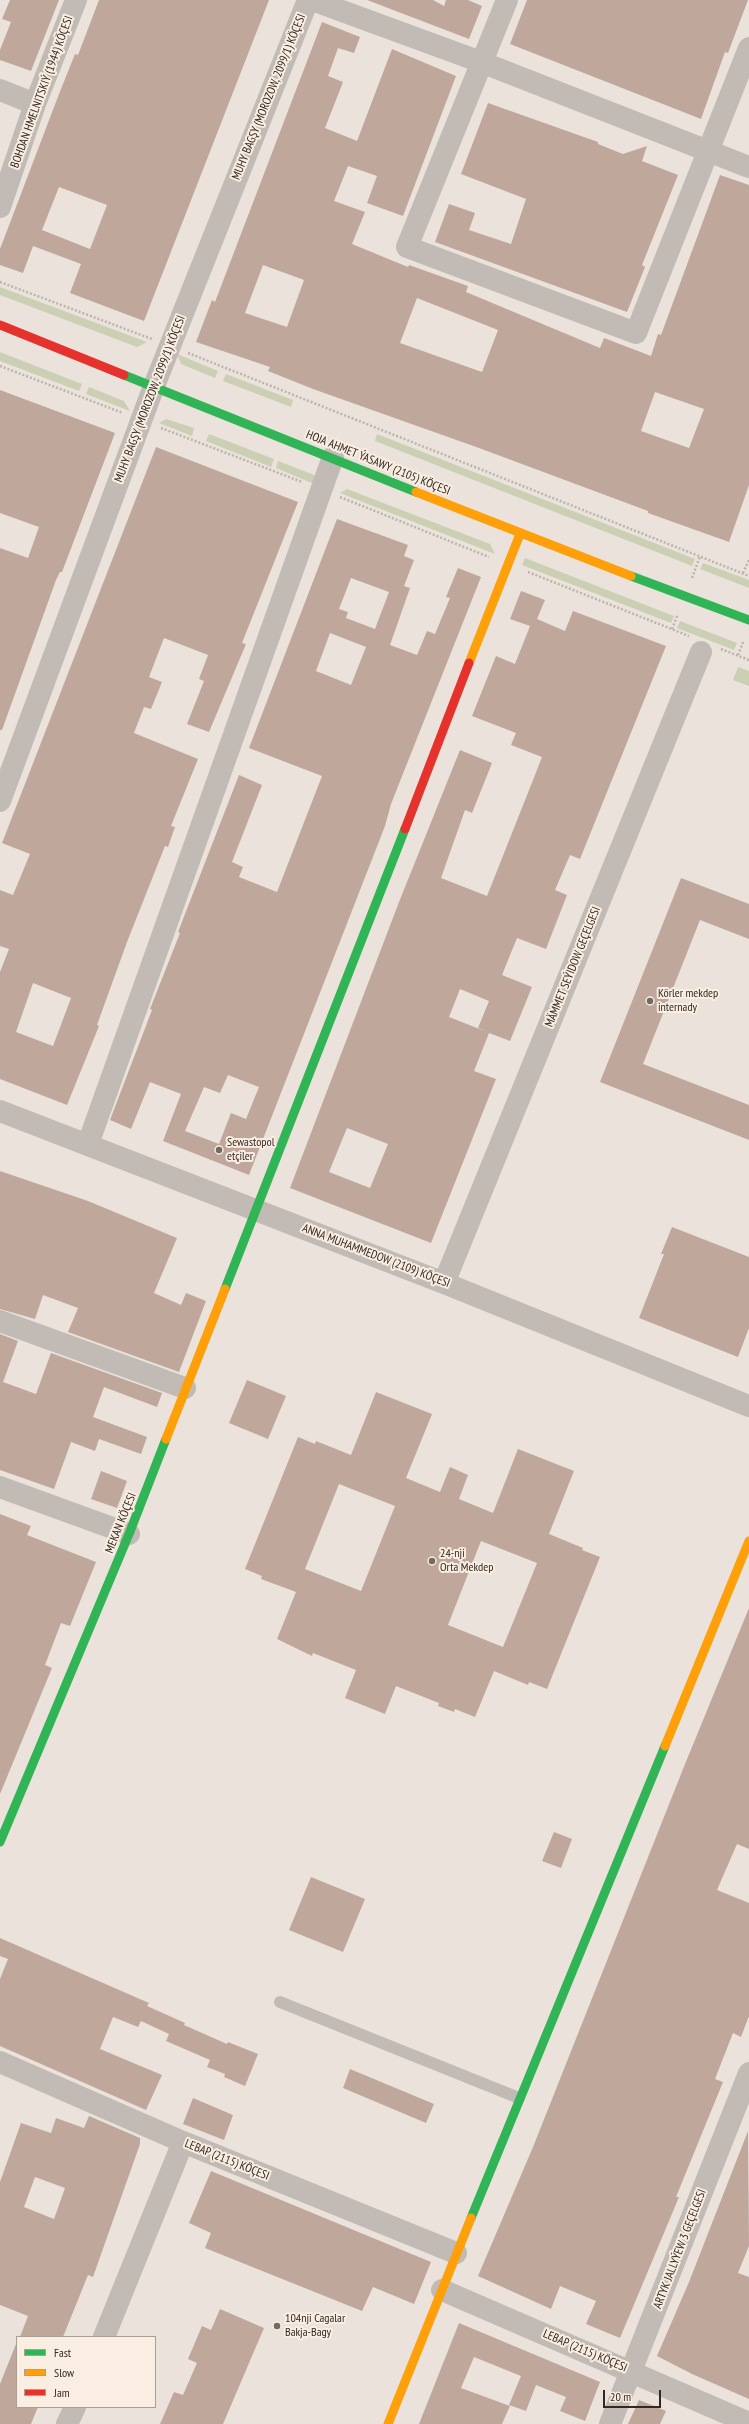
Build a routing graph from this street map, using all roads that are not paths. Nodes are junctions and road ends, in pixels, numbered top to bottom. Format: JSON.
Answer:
{"nodes":[{"id":1,"x":76,"y":0,"type":"edge"},
{"id":2,"x":308,"y":0,"type":"edge"},
{"id":3,"x":312,"y":0,"type":"edge"},
{"id":4,"x":507,"y":0,"type":"edge"},
{"id":5,"x":749,"y":48,"type":"edge"},
{"id":6,"x":481,"y":62,"type":"junction"},
{"id":7,"x":0,"y":90,"type":"edge"},
{"id":8,"x":35,"y":104,"type":"junction"},
{"id":9,"x":709,"y":151,"type":"junction"},
{"id":10,"x":749,"y":167,"type":"edge"},
{"id":11,"x":0,"y":207,"type":"edge"},
{"id":12,"x":0,"y":325,"type":"edge"},
{"id":13,"x":154,"y":386,"type":"junction"},
{"id":14,"x":333,"y":457,"type":"junction"},
{"id":15,"x":520,"y":534,"type":"junction"},
{"id":16,"x":749,"y":620,"type":"edge"},
{"id":17,"x":704,"y":646,"type":"road end"},
{"id":18,"x":0,"y":801,"type":"edge"},
{"id":19,"x":0,"y":1111,"type":"edge"},
{"id":20,"x":88,"y":1144,"type":"junction"},
{"id":21,"x":256,"y":1209,"type":"junction"},
{"id":22,"x":444,"y":1283,"type":"junction"},
{"id":23,"x":0,"y":1321,"type":"edge"},
{"id":24,"x":186,"y":1388,"type":"junction"},
{"id":25,"x":749,"y":1406,"type":"edge"},
{"id":26,"x":0,"y":1487,"type":"edge"},
{"id":27,"x":129,"y":1534,"type":"junction"},
{"id":28,"x":749,"y":1541,"type":"edge"},
{"id":29,"x":0,"y":1842,"type":"edge"},
{"id":30,"x":280,"y":2002,"type":"dead end"},
{"id":31,"x":0,"y":2062,"type":"edge"},
{"id":32,"x":749,"y":2073,"type":"edge"},
{"id":33,"x":519,"y":2098,"type":"junction"},
{"id":34,"x":183,"y":2142,"type":"junction"},
{"id":35,"x":456,"y":2253,"type":"junction"},
{"id":36,"x":442,"y":2290,"type":"junction"},
{"id":37,"x":104,"y":2336,"type":"edge"},
{"id":38,"x":632,"y":2371,"type":"junction"},
{"id":39,"x":75,"y":2408,"type":"edge"},
{"id":40,"x":749,"y":2423,"type":"edge"},
{"id":41,"x":67,"y":2424,"type":"edge"},
{"id":42,"x":388,"y":2424,"type":"edge"},
{"id":43,"x":610,"y":2424,"type":"edge"}],
"edges":[{"from":1,"to":8,"type":"street","name":"BOHDAN HMELNITSKIÝ (1944) KÖÇESI"},
{"from":2,"to":13,"type":"street","name":"MUHY BAGŞY (MOROZOW, 2099/1) KÖÇESI"},
{"from":3,"to":6,"type":"street"},
{"from":4,"to":6,"type":"street"},
{"from":5,"to":9,"type":"street"},
{"from":6,"to":9,"type":"street"},
{"from":6,"to":9,"type":"street"},
{"from":7,"to":8,"type":"street"},
{"from":8,"to":11,"type":"street","name":"BOHDAN HMELNITSKIÝ (1944) KÖÇESI"},
{"from":9,"to":10,"type":"street"},
{"from":12,"to":13,"type":"street","name":"HOJA AHMET ÝASAWY (2105) KÖÇESI"},
{"from":13,"to":14,"type":"street","name":"HOJA AHMET ÝASAWY (2105) KÖÇESI"},
{"from":13,"to":18,"type":"street","name":"MUHY BAGŞY (MOROZOW, 2099/1) KÖÇESI"},
{"from":14,"to":15,"type":"street","name":"HOJA AHMET ÝASAWY (2105) KÖÇESI"},
{"from":14,"to":20,"type":"street"},
{"from":15,"to":16,"type":"street","name":"HOJA AHMET ÝASAWY (2105) KÖÇESI"},
{"from":15,"to":21,"type":"street","name":"MEKAN KÖÇESI"},
{"from":17,"to":22,"type":"street","name":"MÄMMET SEÝIDOW GEÇELGESI"},
{"from":19,"to":20,"type":"street","name":"ANNA MUHAMMEDOW (2109) KÖÇESI"},
{"from":20,"to":21,"type":"street","name":"ANNA MUHAMMEDOW (2109) KÖÇESI"},
{"from":21,"to":22,"type":"street","name":"ANNA MUHAMMEDOW (2109) KÖÇESI"},
{"from":21,"to":24,"type":"street","name":"MEKAN KÖÇESI"},
{"from":22,"to":25,"type":"street","name":"ANNA MUHAMMEDOW (2109) KÖÇESI"},
{"from":23,"to":24,"type":"street"},
{"from":24,"to":27,"type":"street","name":"MEKAN KÖÇESI"},
{"from":26,"to":27,"type":"street"},
{"from":27,"to":29,"type":"street","name":"MEKAN KÖÇESI"},
{"from":28,"to":33,"type":"street"},
{"from":30,"to":33,"type":"lane"},
{"from":31,"to":34,"type":"street","name":"LEBAP (2115) KÖÇESI"},
{"from":32,"to":38,"type":"street","name":"ARTYK JALLYÝEW 3 GEÇELGESI"},
{"from":33,"to":35,"type":"street"},
{"from":34,"to":35,"type":"street","name":"LEBAP (2115) KÖÇESI"},
{"from":34,"to":37,"type":"street"},
{"from":35,"to":36,"type":"street"},
{"from":36,"to":38,"type":"street","name":"LEBAP (2115) KÖÇESI"},
{"from":36,"to":42,"type":"street"},
{"from":38,"to":40,"type":"street","name":"LEBAP (2115) KÖÇESI"},
{"from":38,"to":43,"type":"street","name":"ARTYK JALLYÝEW 3 GEÇELGESI"},
{"from":39,"to":41,"type":"street"}]}
